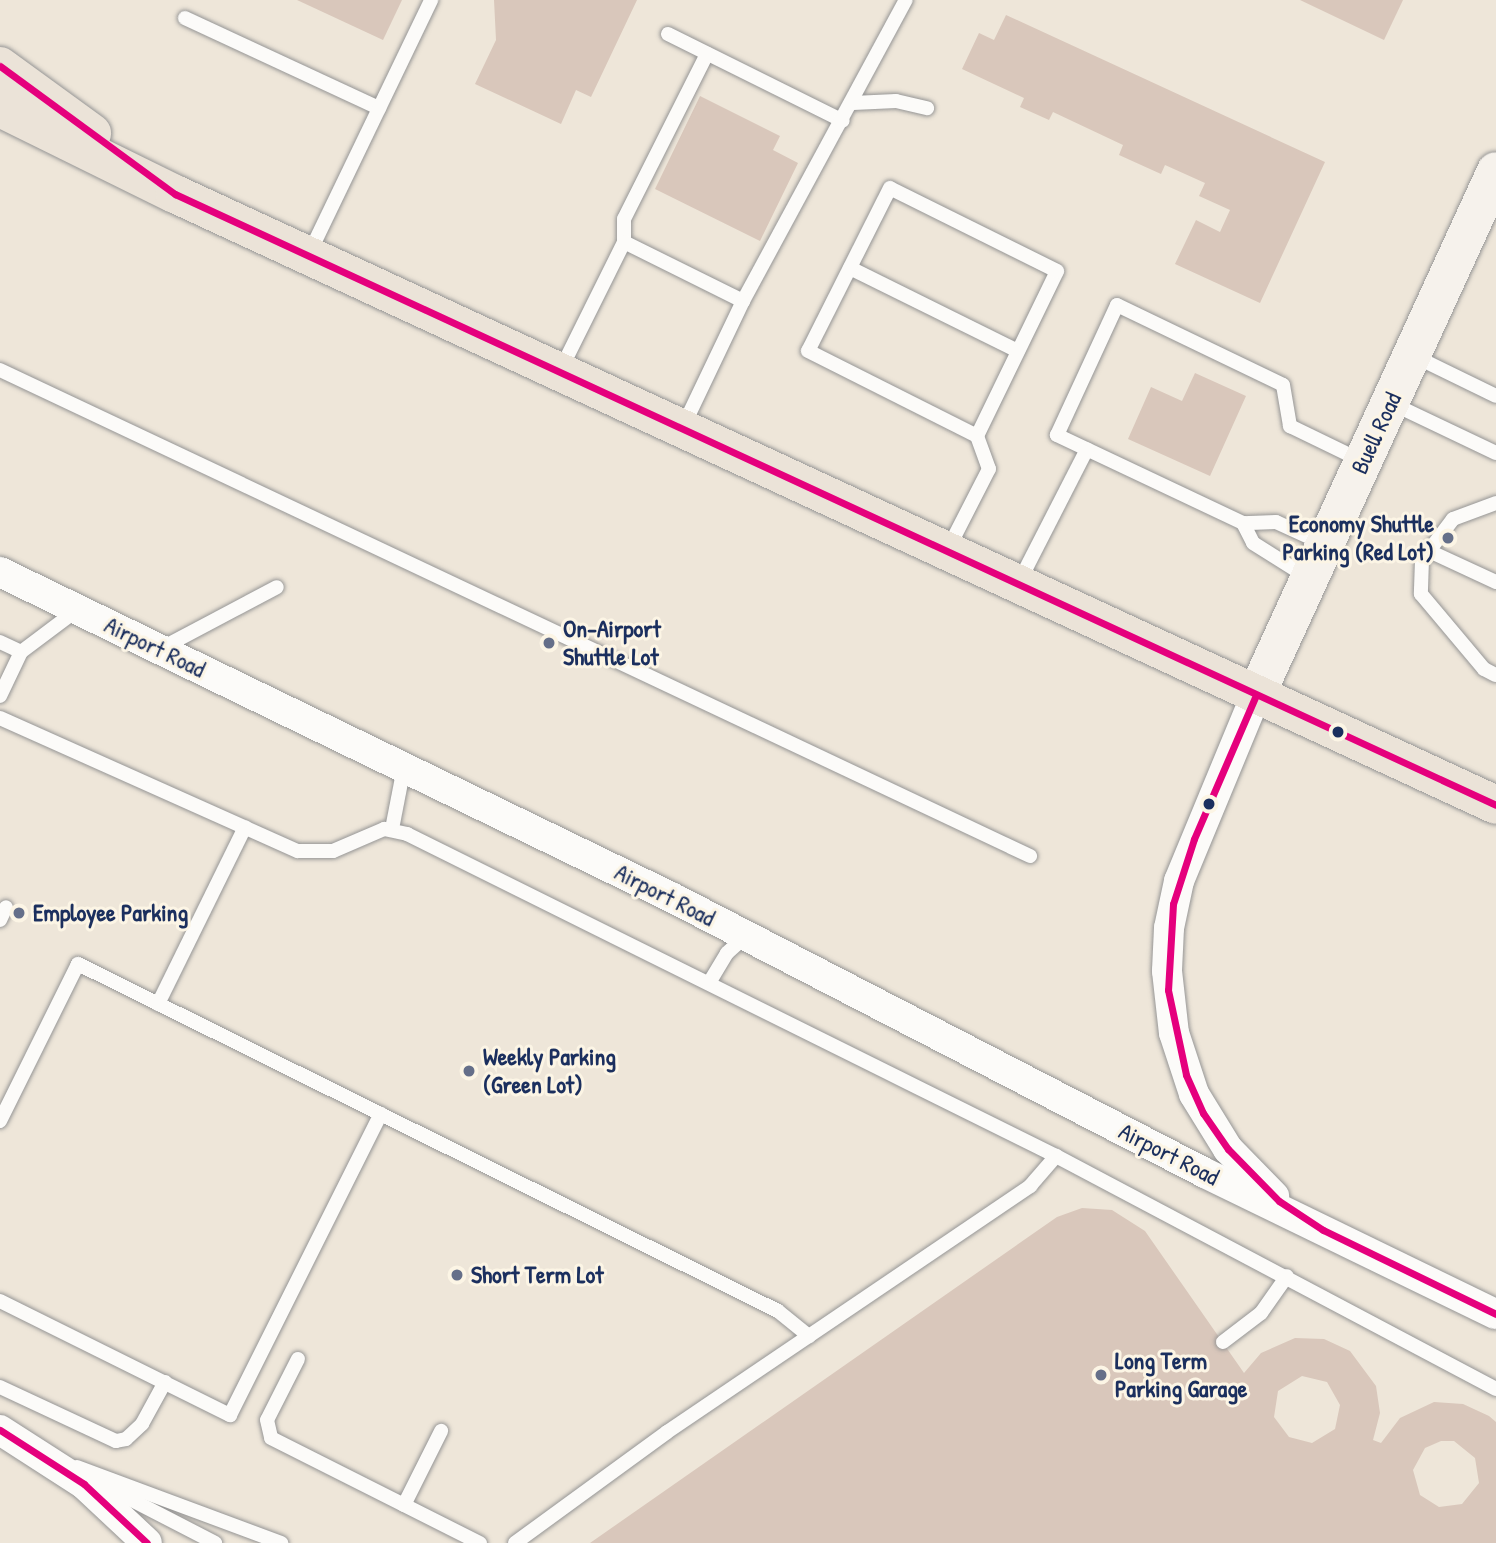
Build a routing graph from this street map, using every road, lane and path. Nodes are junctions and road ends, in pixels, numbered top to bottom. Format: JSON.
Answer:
{"nodes":[{"id":1,"x":431,"y":0,"type":"edge"},
{"id":2,"x":906,"y":0,"type":"edge"},
{"id":3,"x":185,"y":18,"type":"dead end"},
{"id":4,"x":668,"y":34,"type":"dead end"},
{"id":5,"x":707,"y":54,"type":"junction"},
{"id":6,"x":0,"y":66,"type":"edge"},
{"id":7,"x":853,"y":103,"type":"junction"},
{"id":8,"x":0,"y":108,"type":"edge"},
{"id":9,"x":379,"y":108,"type":"junction"},
{"id":10,"x":927,"y":108,"type":"dead end"},
{"id":11,"x":843,"y":121,"type":"junction"},
{"id":12,"x":1496,"y":171,"type":"edge"},
{"id":13,"x":175,"y":194,"type":"junction"},
{"id":14,"x":624,"y":242,"type":"junction"},
{"id":15,"x":309,"y":256,"type":"junction"},
{"id":16,"x":850,"y":268,"type":"junction"},
{"id":17,"x":743,"y":301,"type":"junction"},
{"id":18,"x":1018,"y":351,"type":"junction"},
{"id":19,"x":1412,"y":355,"type":"junction"},
{"id":20,"x":0,"y":370,"type":"edge"},
{"id":21,"x":560,"y":371,"type":"junction"},
{"id":22,"x":1496,"y":396,"type":"edge"},
{"id":23,"x":1390,"y":402,"type":"junction"},
{"id":24,"x":682,"y":428,"type":"junction"},
{"id":25,"x":977,"y":436,"type":"junction"},
{"id":26,"x":1087,"y":449,"type":"junction"},
{"id":27,"x":1496,"y":453,"type":"edge"},
{"id":28,"x":1363,"y":462,"type":"junction"},
{"id":29,"x":1496,"y":503,"type":"edge"},
{"id":30,"x":1243,"y":523,"type":"junction"},
{"id":31,"x":1325,"y":544,"type":"junction"},
{"id":32,"x":947,"y":551,"type":"junction"},
{"id":33,"x":1429,"y":551,"type":"junction"},
{"id":34,"x":0,"y":572,"type":"edge"},
{"id":35,"x":1309,"y":578,"type":"junction"},
{"id":36,"x":1496,"y":582,"type":"edge"},
{"id":37,"x":1018,"y":584,"type":"junction"},
{"id":38,"x":276,"y":587,"type":"dead end"},
{"id":39,"x":77,"y":610,"type":"junction"},
{"id":40,"x":0,"y":642,"type":"edge"},
{"id":41,"x":159,"y":649,"type":"junction"},
{"id":42,"x":21,"y":652,"type":"junction"},
{"id":43,"x":1496,"y":675,"type":"edge"},
{"id":44,"x":1256,"y":695,"type":"junction"},
{"id":45,"x":0,"y":696,"type":"edge"},
{"id":46,"x":0,"y":718,"type":"edge"},
{"id":47,"x":404,"y":767,"type":"junction"},
{"id":48,"x":1496,"y":805,"type":"edge"},
{"id":49,"x":245,"y":827,"type":"junction"},
{"id":50,"x":393,"y":830,"type":"junction"},
{"id":51,"x":1030,"y":856,"type":"dead end"},
{"id":52,"x":746,"y":936,"type":"junction"},
{"id":53,"x":709,"y":983,"type":"junction"},
{"id":54,"x":158,"y":1004,"type":"junction"},
{"id":55,"x":381,"y":1114,"type":"junction"},
{"id":56,"x":0,"y":1121,"type":"edge"},
{"id":57,"x":1056,"y":1156,"type":"junction"},
{"id":58,"x":1323,"y":1230,"type":"junction"},
{"id":59,"x":1287,"y":1276,"type":"junction"},
{"id":60,"x":0,"y":1301,"type":"edge"},
{"id":61,"x":1496,"y":1314,"type":"edge"},
{"id":62,"x":809,"y":1336,"type":"junction"},
{"id":63,"x":1223,"y":1342,"type":"dead end"},
{"id":64,"x":298,"y":1359,"type":"dead end"},
{"id":65,"x":165,"y":1382,"type":"junction"},
{"id":66,"x":0,"y":1387,"type":"edge"},
{"id":67,"x":1496,"y":1389,"type":"edge"},
{"id":68,"x":0,"y":1430,"type":"edge"},
{"id":69,"x":441,"y":1431,"type":"dead end"},
{"id":70,"x":34,"y":1450,"type":"junction"},
{"id":71,"x":404,"y":1505,"type":"junction"},
{"id":72,"x":452,"y":1537,"type":"edge"},
{"id":73,"x":147,"y":1543,"type":"edge"},
{"id":74,"x":215,"y":1543,"type":"edge"},
{"id":75,"x":281,"y":1543,"type":"edge"},
{"id":76,"x":480,"y":1543,"type":"edge"},
{"id":77,"x":515,"y":1543,"type":"edge"}],
"edges":[{"from":1,"to":9,"type":"lane"},
{"from":2,"to":7,"type":"lane"},
{"from":3,"to":9,"type":"lane"},
{"from":4,"to":5,"type":"lane"},
{"from":5,"to":11,"type":"lane"},
{"from":5,"to":14,"type":"lane"},
{"from":6,"to":13,"type":"main road"},
{"from":7,"to":10,"type":"lane"},
{"from":7,"to":11,"type":"lane"},
{"from":8,"to":13,"type":"main road"},
{"from":9,"to":15,"type":"lane"},
{"from":11,"to":17,"type":"lane"},
{"from":12,"to":19,"type":"street","name":"Buell Road"},
{"from":13,"to":15,"type":"main road"},
{"from":14,"to":17,"type":"lane"},
{"from":14,"to":21,"type":"lane"},
{"from":15,"to":21,"type":"main road"},
{"from":16,"to":18,"type":"lane"},
{"from":16,"to":18,"type":"lane"},
{"from":16,"to":25,"type":"lane"},
{"from":17,"to":24,"type":"lane"},
{"from":18,"to":25,"type":"lane"},
{"from":19,"to":22,"type":"lane"},
{"from":19,"to":23,"type":"street","name":"Buell Road"},
{"from":20,"to":51,"type":"lane"},
{"from":21,"to":24,"type":"main road"},
{"from":23,"to":27,"type":"lane"},
{"from":23,"to":28,"type":"street","name":"Buell Road"},
{"from":24,"to":32,"type":"main road"},
{"from":25,"to":32,"type":"lane"},
{"from":26,"to":28,"type":"lane"},
{"from":26,"to":30,"type":"lane"},
{"from":26,"to":37,"type":"lane"},
{"from":28,"to":31,"type":"street","name":"Buell Road"},
{"from":29,"to":33,"type":"lane"},
{"from":30,"to":31,"type":"lane"},
{"from":30,"to":35,"type":"lane"},
{"from":31,"to":35,"type":"street","name":"Buell Road"},
{"from":32,"to":37,"type":"main road"},
{"from":33,"to":36,"type":"lane"},
{"from":33,"to":43,"type":"lane"},
{"from":34,"to":39,"type":"street","name":"Airport Road"},
{"from":35,"to":44,"type":"street","name":"Buell Road"},
{"from":37,"to":44,"type":"main road"},
{"from":38,"to":41,"type":"lane"},
{"from":39,"to":41,"type":"street","name":"Airport Road"},
{"from":39,"to":42,"type":"lane"},
{"from":40,"to":42,"type":"lane"},
{"from":41,"to":47,"type":"street","name":"Airport Road"},
{"from":42,"to":45,"type":"lane"},
{"from":44,"to":48,"type":"main road"},
{"from":44,"to":58,"type":"street","name":"Airport Road"},
{"from":46,"to":49,"type":"lane"},
{"from":47,"to":50,"type":"lane"},
{"from":47,"to":52,"type":"street","name":"Airport Road"},
{"from":49,"to":50,"type":"lane"},
{"from":49,"to":54,"type":"lane"},
{"from":50,"to":53,"type":"lane"},
{"from":52,"to":53,"type":"lane"},
{"from":52,"to":58,"type":"street","name":"Airport Road"},
{"from":53,"to":57,"type":"lane"},
{"from":54,"to":55,"type":"lane"},
{"from":54,"to":56,"type":"lane"},
{"from":55,"to":62,"type":"lane"},
{"from":55,"to":65,"type":"lane"},
{"from":57,"to":59,"type":"lane"},
{"from":57,"to":62,"type":"lane"},
{"from":58,"to":61,"type":"street","name":"Airport Road"},
{"from":59,"to":63,"type":"lane"},
{"from":59,"to":67,"type":"lane"},
{"from":60,"to":65,"type":"lane"},
{"from":62,"to":77,"type":"lane"},
{"from":64,"to":71,"type":"lane"},
{"from":65,"to":66,"type":"lane"},
{"from":68,"to":70,"type":"street"},
{"from":69,"to":71,"type":"lane"},
{"from":70,"to":73,"type":"street"},
{"from":70,"to":74,"type":"lane"},
{"from":70,"to":75,"type":"lane"},
{"from":71,"to":72,"type":"lane"},
{"from":72,"to":76,"type":"lane"}]}
